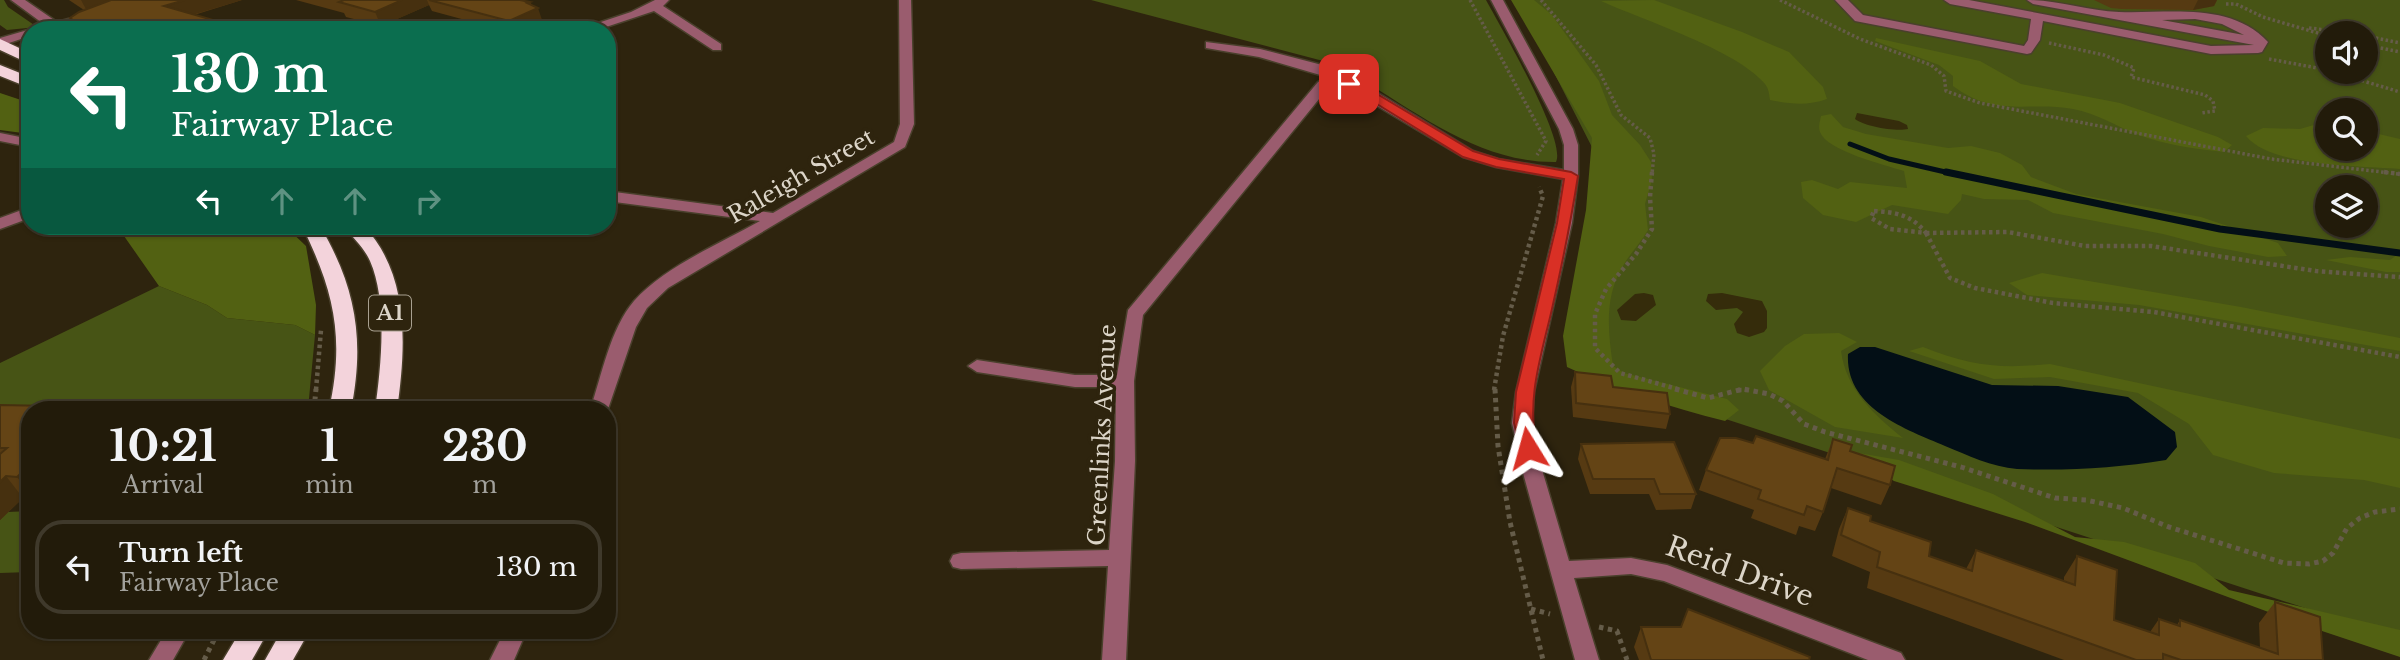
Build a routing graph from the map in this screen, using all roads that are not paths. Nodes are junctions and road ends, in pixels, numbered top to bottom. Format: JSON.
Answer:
{"nodes":[{"id":1,"x":18,"y":0,"type":"edge"},
{"id":2,"x":905,"y":0,"type":"edge"},
{"id":3,"x":1497,"y":0,"type":"edge"},
{"id":4,"x":1841,"y":0,"type":"edge"},
{"id":5,"x":1950,"y":0,"type":"edge"},
{"id":6,"x":2033,"y":0,"type":"edge"},
{"id":7,"x":659,"y":3,"type":"edge"},
{"id":8,"x":112,"y":10,"type":"edge"},
{"id":9,"x":2038,"y":16,"type":"junction"},
{"id":10,"x":47,"y":21,"type":"edge"},
{"id":11,"x":80,"y":21,"type":"edge"},
{"id":12,"x":608,"y":21,"type":"edge"},
{"id":13,"x":21,"y":36,"type":"edge"},
{"id":14,"x":21,"y":41,"type":"edge"},
{"id":15,"x":1,"y":45,"type":"edge"},
{"id":16,"x":1210,"y":45,"type":"dead end"},
{"id":17,"x":717,"y":47,"type":"dead end"},
{"id":18,"x":21,"y":55,"type":"edge"},
{"id":19,"x":0,"y":70,"type":"edge"},
{"id":20,"x":1334,"y":78,"type":"junction"},
{"id":21,"x":21,"y":79,"type":"edge"},
{"id":22,"x":0,"y":82,"type":"edge"},
{"id":23,"x":21,"y":90,"type":"edge"},
{"id":24,"x":0,"y":137,"type":"edge"},
{"id":25,"x":21,"y":141,"type":"edge"},
{"id":26,"x":1571,"y":176,"type":"junction"},
{"id":27,"x":616,"y":197,"type":"edge"},
{"id":28,"x":21,"y":216,"type":"edge"},
{"id":29,"x":776,"y":218,"type":"junction"},
{"id":30,"x":0,"y":224,"type":"edge"},
{"id":31,"x":317,"y":235,"type":"edge"},
{"id":32,"x":361,"y":235,"type":"edge"},
{"id":33,"x":976,"y":366,"type":"dead end"},
{"id":34,"x":1125,"y":381,"type":"junction"},
{"id":35,"x":342,"y":401,"type":"edge"},
{"id":36,"x":387,"y":401,"type":"edge"},
{"id":37,"x":602,"y":401,"type":"edge"},
{"id":38,"x":1120,"y":557,"type":"junction"},
{"id":39,"x":961,"y":561,"type":"dead end"},
{"id":40,"x":1562,"y":570,"type":"junction"},
{"id":41,"x":174,"y":639,"type":"edge"},
{"id":42,"x":250,"y":639,"type":"edge"},
{"id":43,"x":291,"y":639,"type":"edge"},
{"id":44,"x":512,"y":639,"type":"edge"},
{"id":45,"x":161,"y":660,"type":"edge"},
{"id":46,"x":237,"y":660,"type":"edge"},
{"id":47,"x":279,"y":660,"type":"edge"},
{"id":48,"x":502,"y":660,"type":"edge"},
{"id":49,"x":1114,"y":660,"type":"edge"},
{"id":50,"x":1587,"y":660,"type":"edge"},
{"id":51,"x":1893,"y":660,"type":"edge"}],
"edges":[{"from":1,"to":10,"type":"street"},
{"from":2,"to":29,"type":"street","name":"Raleigh Street"},
{"from":3,"to":26,"type":"street"},
{"from":4,"to":9,"type":"street"},
{"from":5,"to":9,"type":"street"},
{"from":6,"to":9,"type":"street"},
{"from":7,"to":12,"type":"street"},
{"from":7,"to":17,"type":"street"},
{"from":8,"to":11,"type":"street"},
{"from":13,"to":15,"type":"street"},
{"from":14,"to":15,"type":"street"},
{"from":15,"to":18,"type":"highway"},
{"from":16,"to":20,"type":"street"},
{"from":19,"to":21,"type":"highway"},
{"from":20,"to":26,"type":"street"},
{"from":20,"to":34,"type":"street","name":"Greenlinks Avenue"},
{"from":22,"to":23,"type":"highway"},
{"from":24,"to":25,"type":"street"},
{"from":26,"to":40,"type":"street"},
{"from":27,"to":29,"type":"street"},
{"from":28,"to":30,"type":"street"},
{"from":29,"to":37,"type":"street","name":"Raleigh Street"},
{"from":31,"to":35,"type":"highway","number":"A1"},
{"from":32,"to":36,"type":"highway","number":"A1"},
{"from":33,"to":34,"type":"street"},
{"from":34,"to":38,"type":"street","name":"Greenlinks Avenue"},
{"from":38,"to":39,"type":"street"},
{"from":38,"to":49,"type":"street","name":"Greenlinks Avenue"},
{"from":40,"to":50,"type":"street"},
{"from":40,"to":51,"type":"street","name":"Reid Drive"},
{"from":41,"to":45,"type":"street"},
{"from":42,"to":46,"type":"highway"},
{"from":43,"to":47,"type":"highway"},
{"from":44,"to":48,"type":"street"}]}
